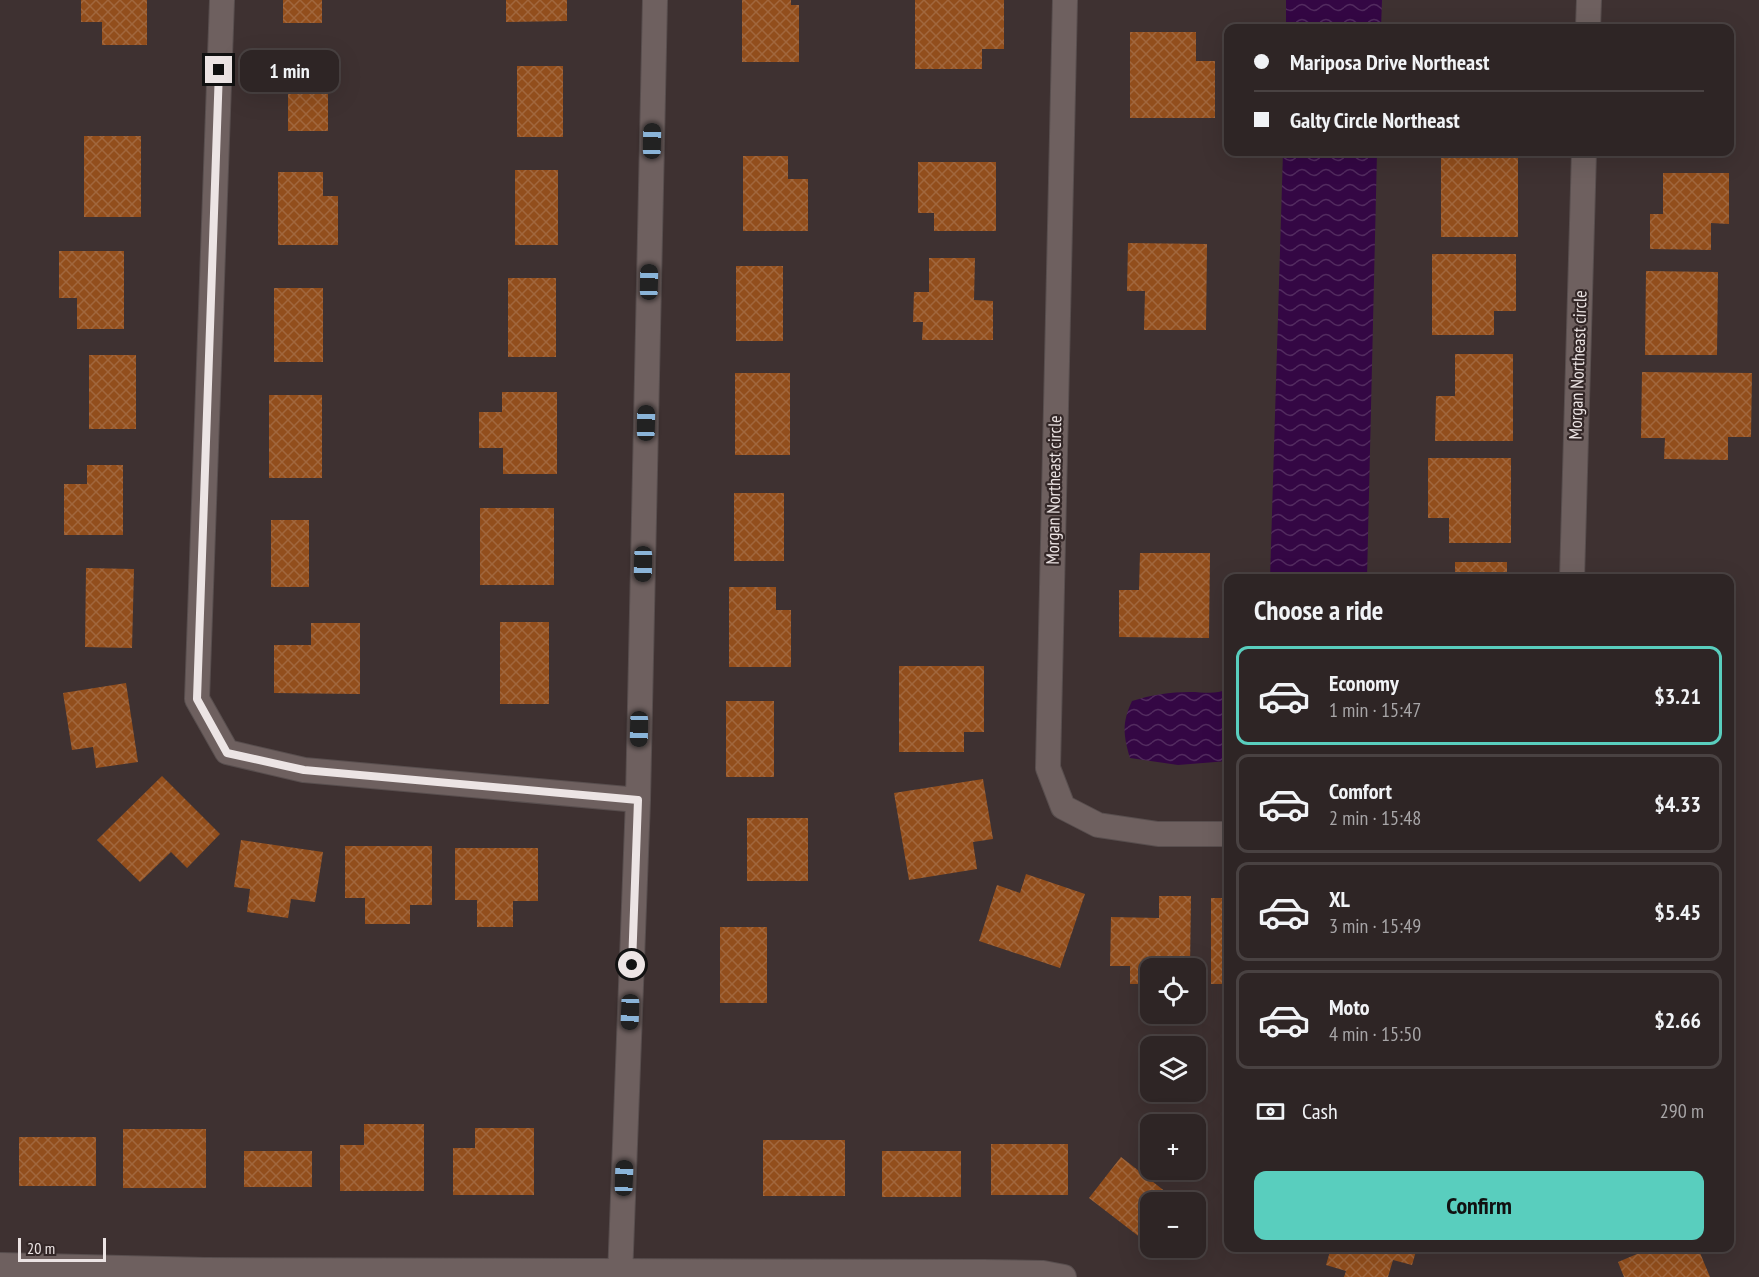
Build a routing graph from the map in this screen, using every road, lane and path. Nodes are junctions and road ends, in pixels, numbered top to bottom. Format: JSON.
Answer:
{"nodes":[{"id":1,"x":222,"y":0,"type":"edge"},
{"id":2,"x":655,"y":0,"type":"edge"},
{"id":3,"x":1065,"y":0,"type":"edge"},
{"id":4,"x":1589,"y":0,"type":"edge"},
{"id":5,"x":1588,"y":24,"type":"edge"},
{"id":6,"x":1584,"y":156,"type":"edge"},
{"id":7,"x":1572,"y":574,"type":"edge"},
{"id":8,"x":638,"y":800,"type":"junction"},
{"id":9,"x":1224,"y":834,"type":"edge"},
{"id":10,"x":0,"y":1265,"type":"edge"},
{"id":11,"x":205,"y":1273,"type":"edge"},
{"id":12,"x":984,"y":1274,"type":"edge"},
{"id":13,"x":620,"y":1275,"type":"edge"},
{"id":14,"x":1064,"y":1277,"type":"edge"}],
"edges":[{"from":1,"to":8,"type":"street"},
{"from":2,"to":8,"type":"street"},
{"from":3,"to":9,"type":"street","name":"Morgan Northeast circle"},
{"from":4,"to":5,"type":"street"},
{"from":6,"to":7,"type":"street","name":"Morgan Northeast circle"},
{"from":8,"to":13,"type":"street"},
{"from":10,"to":11,"type":"street"},
{"from":11,"to":13,"type":"street"},
{"from":12,"to":13,"type":"street"},
{"from":12,"to":14,"type":"street"}]}
